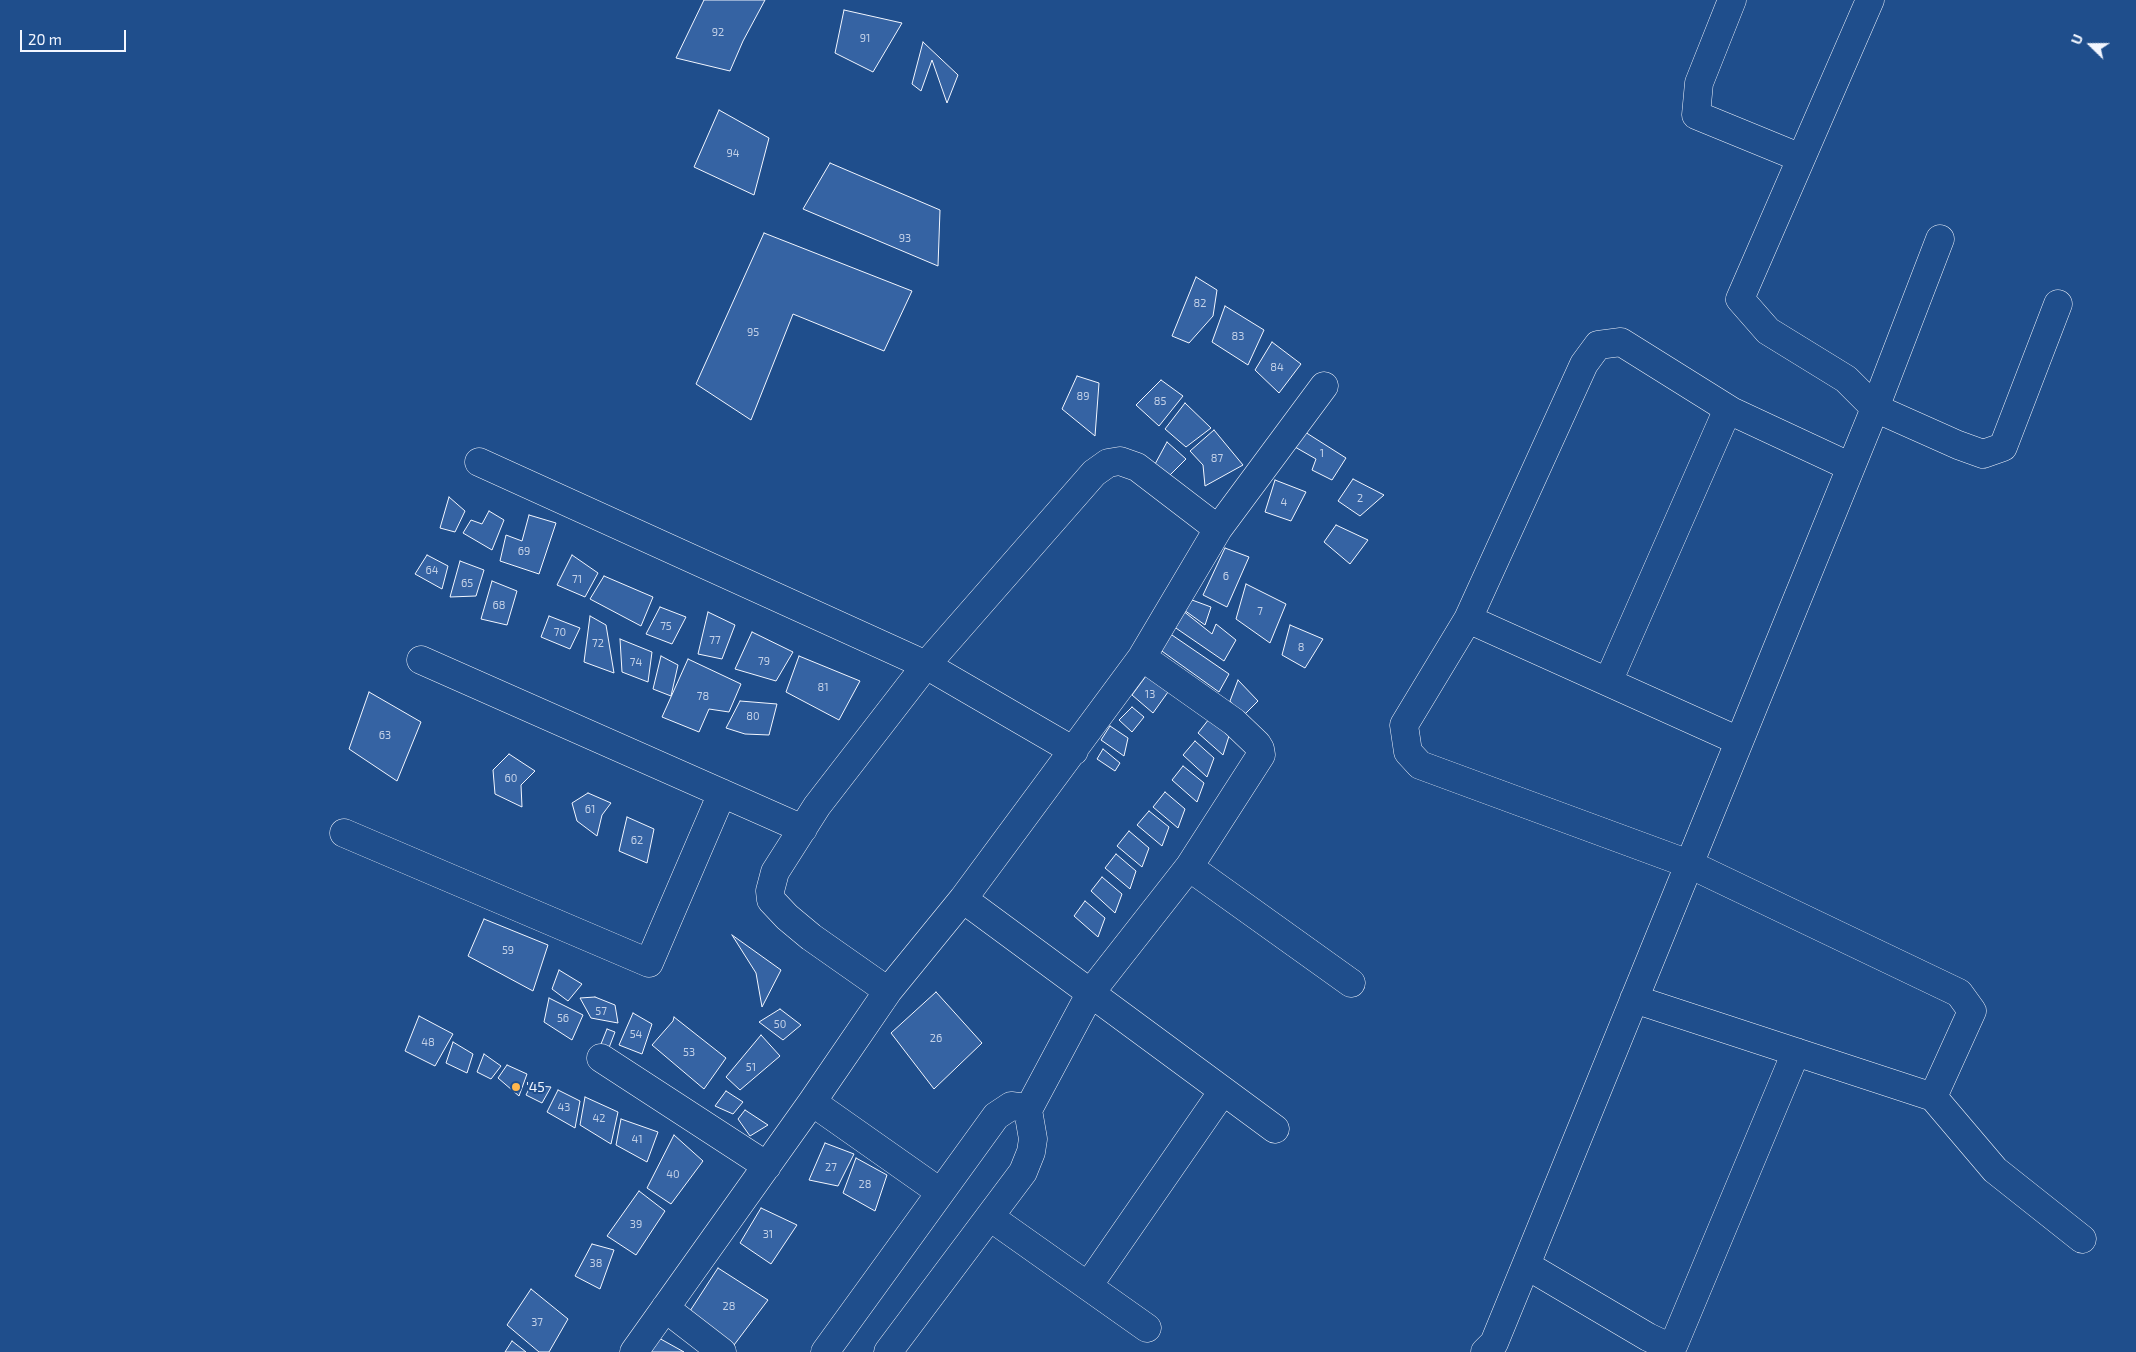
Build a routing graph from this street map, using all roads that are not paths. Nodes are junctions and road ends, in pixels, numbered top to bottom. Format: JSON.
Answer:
{"nodes":[{"id":1,"x":1732,"y":0,"type":"edge"},
{"id":2,"x":1870,"y":0,"type":"edge"},
{"id":3,"x":1801,"y":158,"type":"junction"},
{"id":4,"x":1940,"y":239,"type":"dead end"},
{"id":5,"x":2058,"y":304,"type":"dead end"},
{"id":6,"x":1324,"y":386,"type":"dead end"},
{"id":7,"x":1875,"y":408,"type":"junction"},
{"id":8,"x":1732,"y":412,"type":"junction"},
{"id":9,"x":479,"y":462,"type":"dead end"},
{"id":10,"x":1851,"y":467,"type":"junction"},
{"id":11,"x":1218,"y":529,"type":"junction"},
{"id":12,"x":1468,"y":619,"type":"junction"},
{"id":13,"x":1142,"y":657,"type":"junction"},
{"id":14,"x":421,"y":660,"type":"dead end"},
{"id":15,"x":926,"y":665,"type":"junction"},
{"id":16,"x":1608,"y":682,"type":"junction"},
{"id":17,"x":1739,"y":741,"type":"junction"},
{"id":18,"x":1074,"y":751,"type":"junction"},
{"id":19,"x":722,"y":793,"type":"junction"},
{"id":20,"x":803,"y":829,"type":"junction"},
{"id":21,"x":344,"y":833,"type":"dead end"},
{"id":22,"x":1689,"y":864,"type":"junction"},
{"id":23,"x":1189,"y":867,"type":"junction"},
{"id":24,"x":963,"y":900,"type":"junction"},
{"id":25,"x":1351,"y":984,"type":"dead end"},
{"id":26,"x":888,"y":991,"type":"junction"},
{"id":27,"x":1091,"y":992,"type":"junction"},
{"id":28,"x":1634,"y":999,"type":"junction"},
{"id":29,"x":1796,"y":1052,"type":"junction"},
{"id":30,"x":601,"y":1058,"type":"dead end"},
{"id":31,"x":1223,"y":1091,"type":"junction"},
{"id":32,"x":1933,"y":1096,"type":"junction"},
{"id":33,"x":812,"y":1102,"type":"junction"},
{"id":34,"x":1028,"y":1110,"type":"junction"},
{"id":35,"x":1275,"y":1129,"type":"dead end"},
{"id":36,"x":767,"y":1166,"type":"junction"},
{"id":37,"x":940,"y":1192,"type":"junction"},
{"id":38,"x":990,"y":1217,"type":"junction"},
{"id":39,"x":2082,"y":1239,"type":"dead end"},
{"id":40,"x":1526,"y":1265,"type":"junction"},
{"id":41,"x":1088,"y":1286,"type":"junction"},
{"id":42,"x":665,"y":1308,"type":"junction"},
{"id":43,"x":1147,"y":1328,"type":"dead end"},
{"id":44,"x":634,"y":1352,"type":"edge"},
{"id":45,"x":722,"y":1352,"type":"edge"},
{"id":46,"x":825,"y":1352,"type":"edge"},
{"id":47,"x":888,"y":1352,"type":"edge"},
{"id":48,"x":1486,"y":1352,"type":"edge"}],
"edges":[{"from":1,"to":3,"type":"street"},
{"from":2,"to":3,"type":"street"},
{"from":3,"to":7,"type":"street"},
{"from":4,"to":7,"type":"street"},
{"from":5,"to":7,"type":"street"},
{"from":6,"to":11,"type":"street"},
{"from":7,"to":10,"type":"street"},
{"from":8,"to":10,"type":"street"},
{"from":8,"to":12,"type":"street"},
{"from":8,"to":16,"type":"street"},
{"from":9,"to":15,"type":"street"},
{"from":10,"to":17,"type":"street"},
{"from":11,"to":13,"type":"street"},
{"from":11,"to":15,"type":"street"},
{"from":12,"to":16,"type":"street"},
{"from":12,"to":22,"type":"street"},
{"from":13,"to":18,"type":"street"},
{"from":13,"to":23,"type":"street"},
{"from":14,"to":19,"type":"street"},
{"from":15,"to":18,"type":"street"},
{"from":15,"to":20,"type":"street"},
{"from":16,"to":17,"type":"street"},
{"from":17,"to":22,"type":"street"},
{"from":18,"to":24,"type":"street"},
{"from":19,"to":20,"type":"street"},
{"from":19,"to":21,"type":"street"},
{"from":20,"to":26,"type":"street"},
{"from":22,"to":28,"type":"street"},
{"from":22,"to":32,"type":"street"},
{"from":23,"to":25,"type":"street"},
{"from":23,"to":27,"type":"street"},
{"from":24,"to":26,"type":"street"},
{"from":24,"to":27,"type":"street"},
{"from":26,"to":33,"type":"street"},
{"from":27,"to":31,"type":"street"},
{"from":27,"to":34,"type":"street"},
{"from":28,"to":29,"type":"street"},
{"from":28,"to":40,"type":"street"},
{"from":29,"to":32,"type":"street"},
{"from":29,"to":40,"type":"street"},
{"from":30,"to":36,"type":"street"},
{"from":31,"to":35,"type":"street"},
{"from":31,"to":41,"type":"street"},
{"from":32,"to":39,"type":"street"},
{"from":33,"to":36,"type":"street"},
{"from":33,"to":37,"type":"street"},
{"from":34,"to":37,"type":"street"},
{"from":34,"to":38,"type":"street"},
{"from":36,"to":42,"type":"street"},
{"from":37,"to":46,"type":"street"},
{"from":38,"to":41,"type":"street"},
{"from":38,"to":47,"type":"street"},
{"from":40,"to":48,"type":"street"},
{"from":41,"to":43,"type":"street"},
{"from":42,"to":44,"type":"street"},
{"from":42,"to":45,"type":"street"}]}
